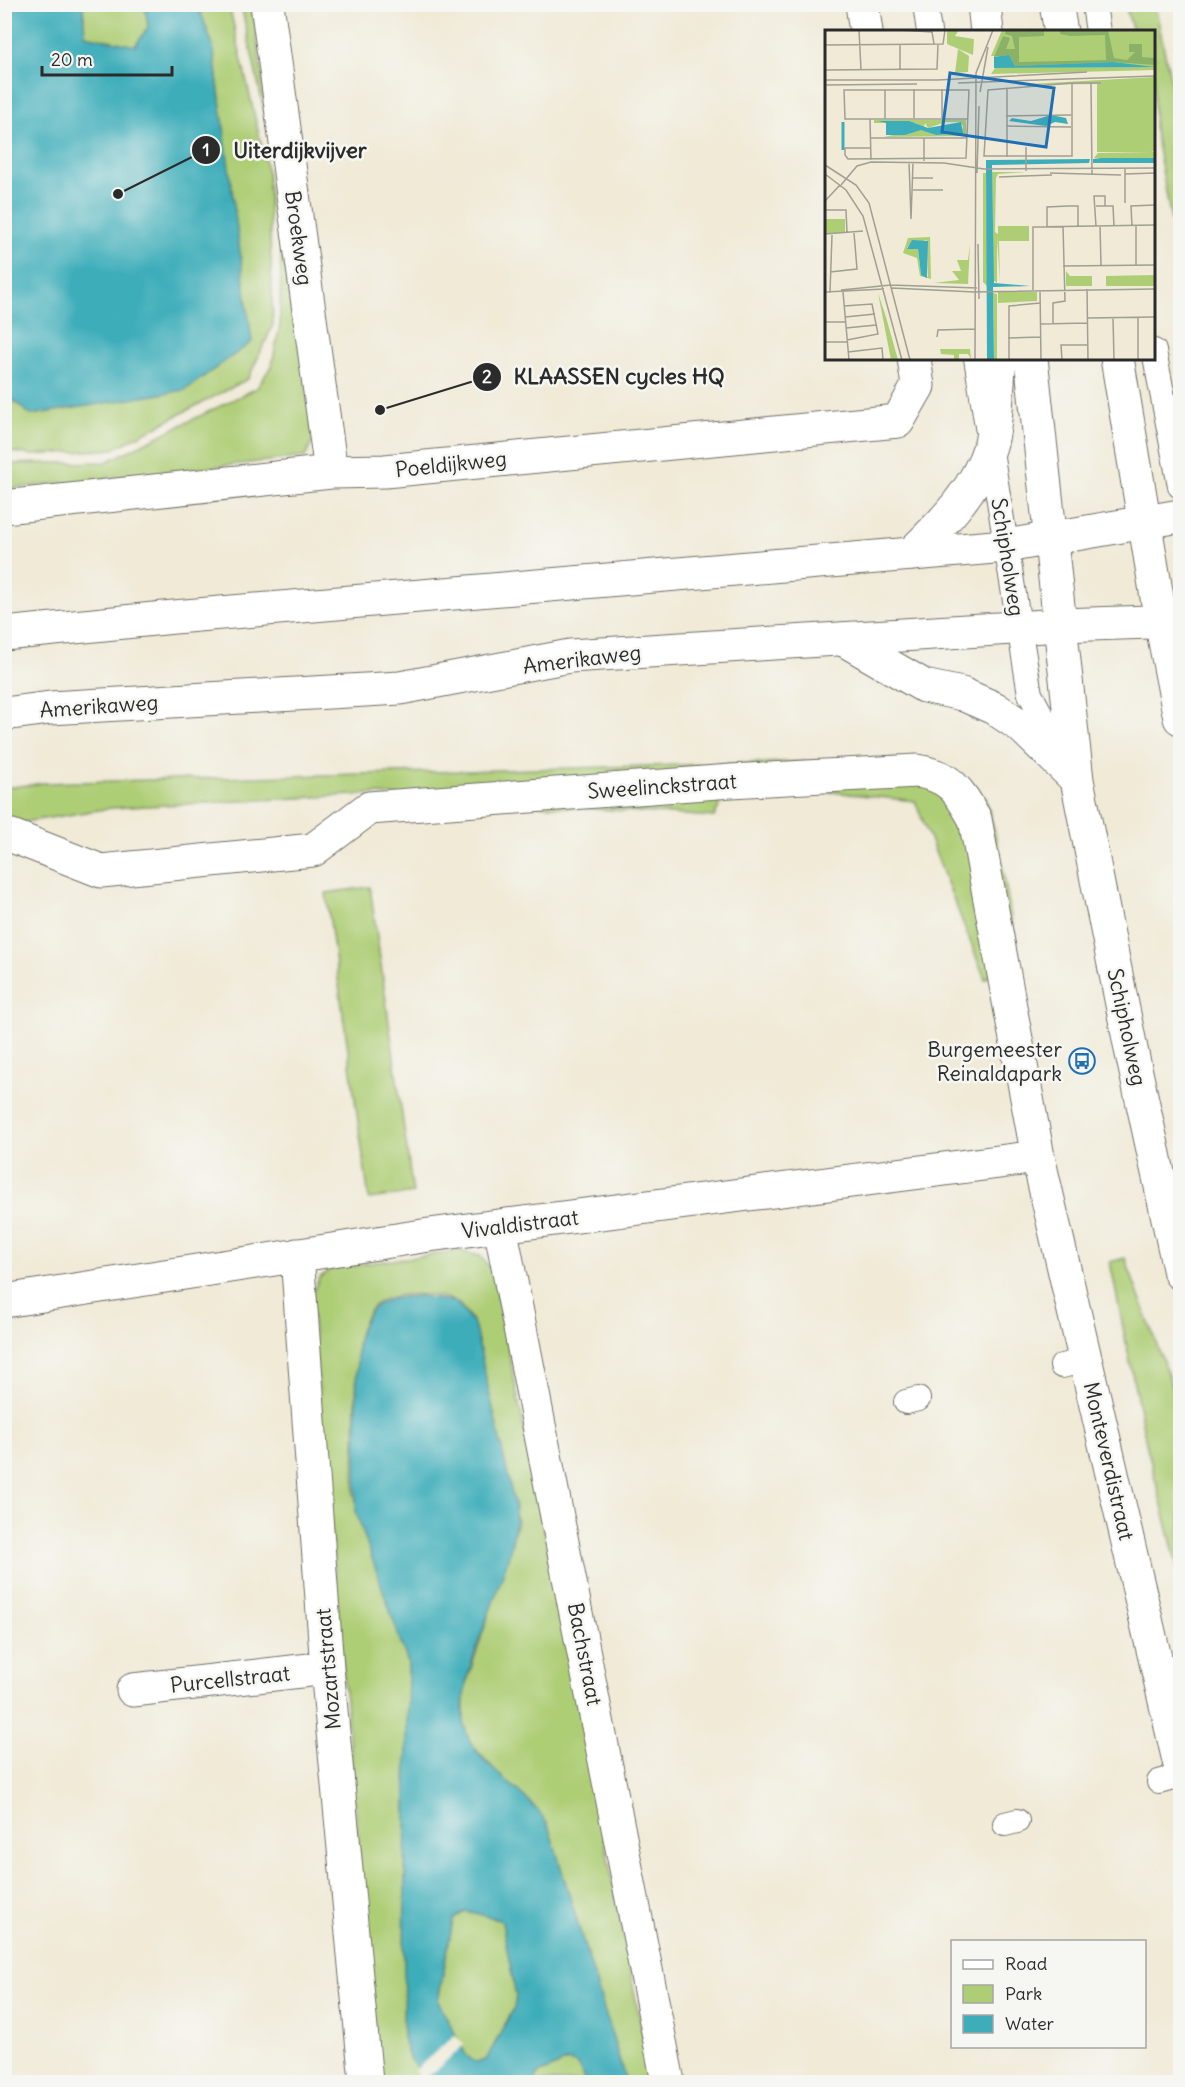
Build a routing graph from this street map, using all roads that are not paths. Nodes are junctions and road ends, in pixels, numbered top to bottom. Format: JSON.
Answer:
{"nodes":[{"id":1,"x":267,"y":4,"type":"edge"},
{"id":2,"x":862,"y":4,"type":"edge"},
{"id":3,"x":925,"y":4,"type":"edge"},
{"id":4,"x":984,"y":4,"type":"edge"},
{"id":5,"x":1056,"y":4,"type":"edge"},
{"id":6,"x":1094,"y":4,"type":"edge"},
{"id":7,"x":866,"y":30,"type":"edge"},
{"id":8,"x":929,"y":30,"type":"edge"},
{"id":9,"x":987,"y":30,"type":"edge"},
{"id":10,"x":1061,"y":30,"type":"edge"},
{"id":11,"x":1098,"y":30,"type":"edge"},
{"id":12,"x":1155,"y":356,"type":"edge"},
{"id":13,"x":914,"y":360,"type":"edge"},
{"id":14,"x":976,"y":360,"type":"edge"},
{"id":15,"x":1000,"y":360,"type":"edge"},
{"id":16,"x":1031,"y":360,"type":"edge"},
{"id":17,"x":1117,"y":360,"type":"edge"},
{"id":18,"x":990,"y":446,"type":"junction"},
{"id":19,"x":331,"y":472,"type":"junction"},
{"id":20,"x":1180,"y":486,"type":"edge"},
{"id":21,"x":4,"y":507,"type":"edge"},
{"id":22,"x":1180,"y":516,"type":"edge"},
{"id":23,"x":1146,"y":522,"type":"junction"},
{"id":24,"x":1052,"y":538,"type":"junction"},
{"id":25,"x":1006,"y":546,"type":"junction"},
{"id":26,"x":911,"y":554,"type":"junction"},
{"id":27,"x":1171,"y":621,"type":"edge"},
{"id":28,"x":1061,"y":625,"type":"junction"},
{"id":29,"x":1019,"y":627,"type":"junction"},
{"id":30,"x":4,"y":634,"type":"edge"},
{"id":31,"x":843,"y":639,"type":"junction"},
{"id":32,"x":4,"y":714,"type":"edge"},
{"id":33,"x":1180,"y":718,"type":"edge"},
{"id":34,"x":1077,"y":780,"type":"junction"},
{"id":35,"x":4,"y":837,"type":"edge"},
{"id":36,"x":1038,"y":1157,"type":"junction"},
{"id":37,"x":500,"y":1226,"type":"junction"},
{"id":38,"x":297,"y":1255,"type":"junction"},
{"id":39,"x":1180,"y":1273,"type":"edge"},
{"id":40,"x":4,"y":1301,"type":"edge"},
{"id":41,"x":327,"y":1668,"type":"junction"},
{"id":42,"x":133,"y":1690,"type":"dead end"},
{"id":43,"x":1173,"y":1774,"type":"edge"},
{"id":44,"x":366,"y":2082,"type":"edge"},
{"id":45,"x":668,"y":2082,"type":"edge"}],
"edges":[{"from":1,"to":19,"type":"street","name":"Broekweg"},
{"from":2,"to":7,"type":"street"},
{"from":3,"to":8,"type":"lane"},
{"from":4,"to":9,"type":"street"},
{"from":5,"to":10,"type":"street"},
{"from":6,"to":11,"type":"lane"},
{"from":12,"to":20,"type":"lane"},
{"from":13,"to":19,"type":"street","name":"Poeldijkweg"},
{"from":14,"to":18,"type":"lane","name":"Schipholweg"},
{"from":15,"to":18,"type":"street"},
{"from":16,"to":24,"type":"street","name":"Schipholweg"},
{"from":17,"to":23,"type":"street"},
{"from":18,"to":25,"type":"lane","name":"Schipholweg"},
{"from":18,"to":26,"type":"street"},
{"from":19,"to":21,"type":"street","name":"Poeldijkweg"},
{"from":22,"to":23,"type":"street"},
{"from":23,"to":24,"type":"street"},
{"from":23,"to":27,"type":"street"},
{"from":24,"to":25,"type":"street"},
{"from":24,"to":28,"type":"street","name":"Schipholweg"},
{"from":25,"to":26,"type":"street"},
{"from":25,"to":29,"type":"lane","name":"Schipholweg"},
{"from":26,"to":30,"type":"street"},
{"from":27,"to":28,"type":"street","name":"Amerikaweg"},
{"from":27,"to":33,"type":"street"},
{"from":28,"to":29,"type":"street","name":"Amerikaweg"},
{"from":28,"to":34,"type":"street","name":"Schipholweg"},
{"from":29,"to":31,"type":"street","name":"Amerikaweg"},
{"from":29,"to":34,"type":"lane","name":"Schipholweg"},
{"from":31,"to":32,"type":"street","name":"Amerikaweg"},
{"from":31,"to":34,"type":"street"},
{"from":34,"to":39,"type":"street","name":"Schipholweg"},
{"from":35,"to":36,"type":"street","name":"Sweelinckstraat"},
{"from":36,"to":37,"type":"street","name":"Vivaldistraat"},
{"from":36,"to":43,"type":"street","name":"Monteverdistraat"},
{"from":37,"to":38,"type":"street","name":"Vivaldistraat"},
{"from":37,"to":45,"type":"street","name":"Bachstraat"},
{"from":38,"to":40,"type":"street","name":"Vivaldistraat"},
{"from":38,"to":41,"type":"street","name":"Mozartstraat"},
{"from":41,"to":42,"type":"street","name":"Purcellstraat"},
{"from":41,"to":44,"type":"street","name":"Mozartstraat"}]}
